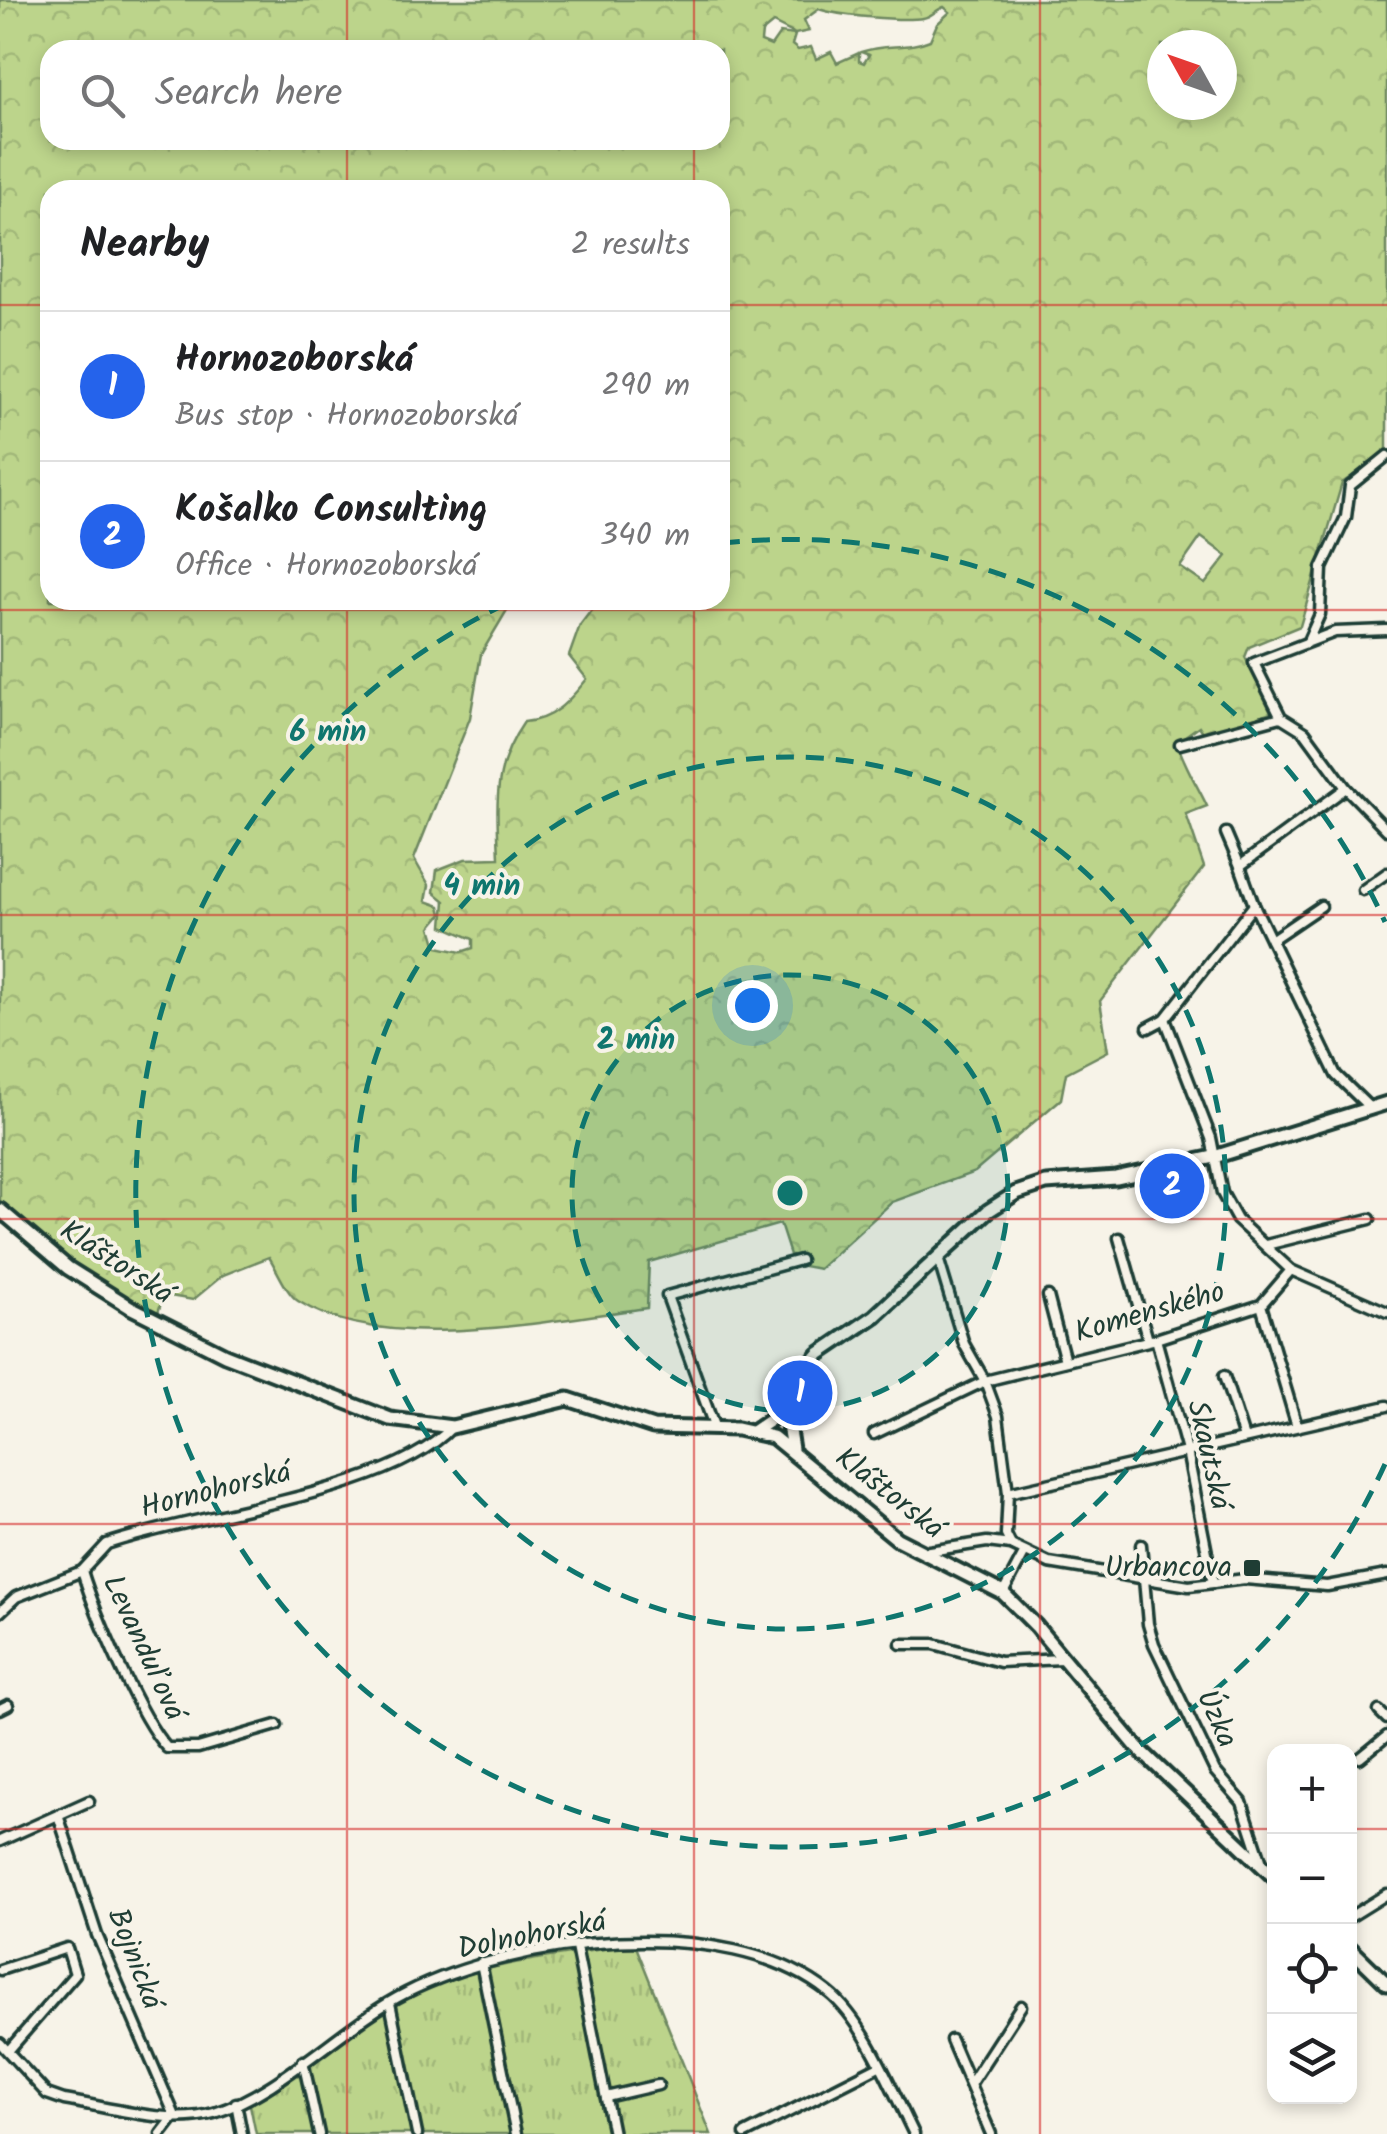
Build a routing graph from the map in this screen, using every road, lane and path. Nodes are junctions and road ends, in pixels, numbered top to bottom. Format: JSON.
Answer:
{"nodes":[{"id":1,"x":1387,"y":456,"type":"edge"},
{"id":2,"x":1387,"y":630,"type":"edge"},
{"id":3,"x":1308,"y":641,"type":"junction"},
{"id":4,"x":1280,"y":717,"type":"junction"},
{"id":5,"x":1180,"y":744,"type":"dead end"},
{"id":6,"x":1346,"y":788,"type":"junction"},
{"id":7,"x":1387,"y":830,"type":"edge"},
{"id":8,"x":1226,"y":832,"type":"dead end"},
{"id":9,"x":1240,"y":866,"type":"junction"},
{"id":10,"x":1387,"y":874,"type":"edge"},
{"id":11,"x":1363,"y":890,"type":"dead end"},
{"id":12,"x":1254,"y":905,"type":"junction"},
{"id":13,"x":1320,"y":906,"type":"dead end"},
{"id":14,"x":1270,"y":940,"type":"junction"},
{"id":15,"x":1164,"y":1018,"type":"junction"},
{"id":16,"x":1148,"y":1028,"type":"dead end"},
{"id":17,"x":1387,"y":1103,"type":"edge"},
{"id":18,"x":1372,"y":1110,"type":"junction"},
{"id":19,"x":1214,"y":1158,"type":"junction"},
{"id":20,"x":0,"y":1210,"type":"edge"},
{"id":21,"x":1370,"y":1219,"type":"dead end"},
{"id":22,"x":1119,"y":1238,"type":"dead end"},
{"id":23,"x":1266,"y":1245,"type":"junction"},
{"id":24,"x":938,"y":1258,"type":"junction"},
{"id":25,"x":800,"y":1260,"type":"dead end"},
{"id":26,"x":1291,"y":1270,"type":"junction"},
{"id":27,"x":1048,"y":1296,"type":"dead end"},
{"id":28,"x":1261,"y":1305,"type":"junction"},
{"id":29,"x":1387,"y":1312,"type":"edge"},
{"id":30,"x":1152,"y":1339,"type":"junction"},
{"id":31,"x":1065,"y":1361,"type":"junction"},
{"id":32,"x":1224,"y":1376,"type":"dead end"},
{"id":33,"x":985,"y":1381,"type":"junction"},
{"id":34,"x":785,"y":1406,"type":"junction"},
{"id":35,"x":1387,"y":1406,"type":"edge"},
{"id":36,"x":1297,"y":1426,"type":"junction"},
{"id":37,"x":452,"y":1427,"type":"junction"},
{"id":38,"x":715,"y":1429,"type":"junction"},
{"id":39,"x":754,"y":1431,"type":"junction"},
{"id":40,"x":874,"y":1434,"type":"dead end"},
{"id":41,"x":1244,"y":1438,"type":"junction"},
{"id":42,"x":792,"y":1449,"type":"junction"},
{"id":43,"x":1187,"y":1451,"type":"junction"},
{"id":44,"x":1008,"y":1493,"type":"junction"},
{"id":45,"x":1011,"y":1546,"type":"junction"},
{"id":46,"x":1141,"y":1546,"type":"dead end"},
{"id":47,"x":1025,"y":1552,"type":"junction"},
{"id":48,"x":919,"y":1554,"type":"junction"},
{"id":49,"x":82,"y":1571,"type":"junction"},
{"id":50,"x":1387,"y":1575,"type":"edge"},
{"id":51,"x":1146,"y":1582,"type":"junction"},
{"id":52,"x":1213,"y":1583,"type":"junction"},
{"id":53,"x":1003,"y":1593,"type":"junction"},
{"id":54,"x":0,"y":1612,"type":"edge"},
{"id":55,"x":902,"y":1644,"type":"dead end"},
{"id":56,"x":1062,"y":1659,"type":"junction"},
{"id":57,"x":1379,"y":1711,"type":"dead end"},
{"id":58,"x":1387,"y":1719,"type":"edge"},
{"id":59,"x":277,"y":1725,"type":"dead end"},
{"id":60,"x":1387,"y":1736,"type":"edge"},
{"id":61,"x":1360,"y":1758,"type":"dead end"},
{"id":62,"x":89,"y":1801,"type":"dead end"},
{"id":63,"x":58,"y":1815,"type":"junction"},
{"id":64,"x":0,"y":1841,"type":"edge"},
{"id":65,"x":1264,"y":1868,"type":"junction"},
{"id":66,"x":1267,"y":1871,"type":"edge"},
{"id":67,"x":1387,"y":1894,"type":"edge"},
{"id":68,"x":1357,"y":1913,"type":"edge"},
{"id":69,"x":576,"y":1947,"type":"junction"},
{"id":70,"x":1357,"y":1955,"type":"edge"},
{"id":71,"x":481,"y":1963,"type":"junction"},
{"id":72,"x":0,"y":1970,"type":"edge"},
{"id":73,"x":1387,"y":1984,"type":"edge"},
{"id":74,"x":390,"y":2003,"type":"junction"},
{"id":75,"x":1020,"y":2006,"type":"dead end"},
{"id":76,"x":951,"y":2040,"type":"dead end"},
{"id":77,"x":0,"y":2043,"type":"edge"},
{"id":78,"x":10,"y":2050,"type":"junction"},
{"id":79,"x":304,"y":2061,"type":"junction"},
{"id":80,"x":879,"y":2066,"type":"junction"},
{"id":81,"x":971,"y":2083,"type":"junction"},
{"id":82,"x":658,"y":2085,"type":"dead end"},
{"id":83,"x":606,"y":2098,"type":"junction"},
{"id":84,"x":236,"y":2103,"type":"junction"},
{"id":85,"x":175,"y":2116,"type":"junction"},
{"id":86,"x":161,"y":2134,"type":"edge"},
{"id":87,"x":242,"y":2134,"type":"edge"},
{"id":88,"x":319,"y":2134,"type":"edge"},
{"id":89,"x":417,"y":2134,"type":"edge"},
{"id":90,"x":516,"y":2134,"type":"edge"},
{"id":91,"x":613,"y":2134,"type":"edge"},
{"id":92,"x":744,"y":2134,"type":"edge"},
{"id":93,"x":914,"y":2134,"type":"edge"},
{"id":94,"x":992,"y":2134,"type":"edge"}],
"edges":[{"from":1,"to":3,"type":"street"},
{"from":2,"to":3,"type":"street"},
{"from":3,"to":4,"type":"street"},
{"from":4,"to":5,"type":"street"},
{"from":4,"to":6,"type":"street"},
{"from":6,"to":7,"type":"street"},
{"from":6,"to":9,"type":"street"},
{"from":8,"to":9,"type":"street"},
{"from":9,"to":12,"type":"street"},
{"from":10,"to":11,"type":"street"},
{"from":12,"to":14,"type":"street"},
{"from":12,"to":15,"type":"street"},
{"from":13,"to":14,"type":"street"},
{"from":14,"to":18,"type":"street"},
{"from":15,"to":16,"type":"street"},
{"from":15,"to":19,"type":"street"},
{"from":17,"to":18,"type":"street"},
{"from":18,"to":19,"type":"street"},
{"from":19,"to":23,"type":"street"},
{"from":19,"to":24,"type":"street"},
{"from":20,"to":37,"type":"street","name":"Kláštorská"},
{"from":21,"to":23,"type":"street"},
{"from":22,"to":30,"type":"street","name":"Skautská"},
{"from":23,"to":26,"type":"street"},
{"from":24,"to":33,"type":"street"},
{"from":24,"to":34,"type":"street"},
{"from":25,"to":38,"type":"street"},
{"from":26,"to":28,"type":"street","name":"Komenského"},
{"from":26,"to":29,"type":"street"},
{"from":27,"to":31,"type":"street","name":"Komenského"},
{"from":28,"to":30,"type":"street","name":"Komenského"},
{"from":28,"to":36,"type":"street"},
{"from":30,"to":31,"type":"street","name":"Komenského"},
{"from":30,"to":43,"type":"street","name":"Skautská"},
{"from":31,"to":33,"type":"street","name":"Komenského"},
{"from":32,"to":41,"type":"street"},
{"from":33,"to":40,"type":"street","name":"Komenského"},
{"from":33,"to":44,"type":"street"},
{"from":34,"to":39,"type":"street"},
{"from":34,"to":42,"type":"street"},
{"from":35,"to":36,"type":"street"},
{"from":36,"to":41,"type":"street"},
{"from":37,"to":38,"type":"street","name":"Kláštorská"},
{"from":37,"to":49,"type":"street","name":"Hornohorská"},
{"from":38,"to":39,"type":"street","name":"Kláštorská"},
{"from":39,"to":42,"type":"street","name":"Kláštorská"},
{"from":41,"to":43,"type":"street"},
{"from":42,"to":48,"type":"street","name":"Kláštorská"},
{"from":43,"to":44,"type":"street"},
{"from":43,"to":52,"type":"street","name":"Skautská"},
{"from":44,"to":45,"type":"street"},
{"from":45,"to":47,"type":"street"},
{"from":45,"to":48,"type":"street"},
{"from":46,"to":51,"type":"street","name":"Úzka"},
{"from":47,"to":51,"type":"street"},
{"from":47,"to":53,"type":"street"},
{"from":48,"to":53,"type":"street","name":"Kláštorská"},
{"from":49,"to":54,"type":"street","name":"Hornohorská"},
{"from":49,"to":59,"type":"street","name":"Levanduľová"},
{"from":50,"to":52,"type":"street"},
{"from":51,"to":52,"type":"street"},
{"from":51,"to":65,"type":"street","name":"Úzka"},
{"from":53,"to":56,"type":"street","name":"Kláštorská"},
{"from":55,"to":56,"type":"street"},
{"from":56,"to":65,"type":"street","name":"Kláštorská"},
{"from":57,"to":58,"type":"street"},
{"from":60,"to":61,"type":"street"},
{"from":62,"to":63,"type":"street"},
{"from":63,"to":64,"type":"street"},
{"from":63,"to":85,"type":"street","name":"Bojnická"},
{"from":65,"to":66,"type":"street","name":"Kláštorská"},
{"from":67,"to":68,"type":"street"},
{"from":69,"to":71,"type":"street","name":"Dolnohorská"},
{"from":69,"to":80,"type":"street","name":"Dolnohorská"},
{"from":69,"to":83,"type":"street"},
{"from":70,"to":73,"type":"street"},
{"from":71,"to":74,"type":"street","name":"Dolnohorská"},
{"from":71,"to":90,"type":"street"},
{"from":72,"to":78,"type":"street"},
{"from":74,"to":79,"type":"street","name":"Dolnohorská"},
{"from":74,"to":89,"type":"street"},
{"from":75,"to":81,"type":"street"},
{"from":76,"to":81,"type":"street"},
{"from":77,"to":78,"type":"street","name":"Dolnohorská"},
{"from":78,"to":85,"type":"street","name":"Dolnohorská"},
{"from":79,"to":84,"type":"street","name":"Dolnohorská"},
{"from":79,"to":88,"type":"street"},
{"from":80,"to":92,"type":"street"},
{"from":80,"to":93,"type":"street","name":"Dolnohorská"},
{"from":81,"to":94,"type":"street"},
{"from":82,"to":83,"type":"street"},
{"from":83,"to":91,"type":"street"},
{"from":84,"to":85,"type":"street","name":"Dolnohorská"},
{"from":84,"to":87,"type":"street"},
{"from":85,"to":86,"type":"street"}]}
